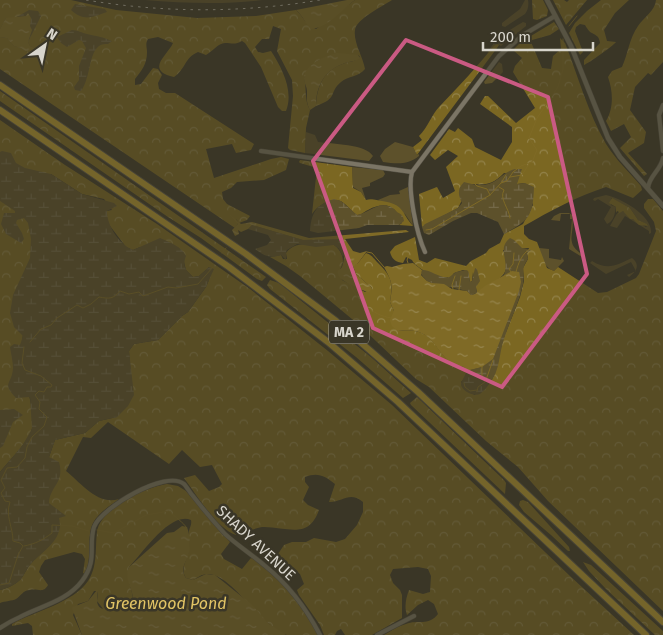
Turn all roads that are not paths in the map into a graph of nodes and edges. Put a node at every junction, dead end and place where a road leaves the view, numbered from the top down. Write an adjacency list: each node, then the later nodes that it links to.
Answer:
1 (547, 0): 2 (street)
2 (555, 16): 9 (street); 10 (street)
3 (0, 85): 14 (highway, MA 2)
4 (663, 105): 7 (street)
5 (0, 110): 18 (highway, MA 2)
6 (261, 151): 9 (street)
7 (663, 151)
8 (663, 158): 10 (street)
9 (412, 172): 12 (street)
10 (648, 188): 11 (street)
11 (663, 206)
12 (425, 252)
13 (414, 616): 17 (street)
14 (663, 622)
15 (0, 628): 16 (street, SHADY AVENUE)
16 (320, 635)
17 (377, 635)
18 (646, 635)

